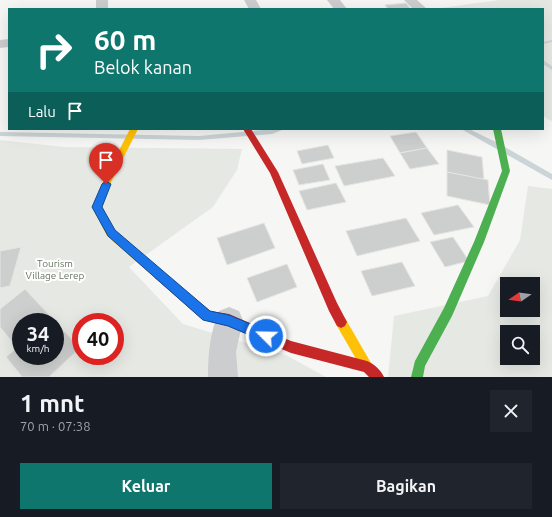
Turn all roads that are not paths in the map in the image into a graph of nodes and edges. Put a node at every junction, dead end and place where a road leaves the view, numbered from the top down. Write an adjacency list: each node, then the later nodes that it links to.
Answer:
1 (333, 0): 3 (street)
2 (410, 0): 4 (street)
3 (340, 8)
4 (420, 8)
5 (134, 130): 8 (street)
6 (247, 130): 9 (street)
7 (499, 134): 12 (street)
8 (229, 320): 9 (street); 10 (street)
9 (367, 367): 11 (street)
10 (223, 377)
11 (378, 377)
12 (416, 377)

